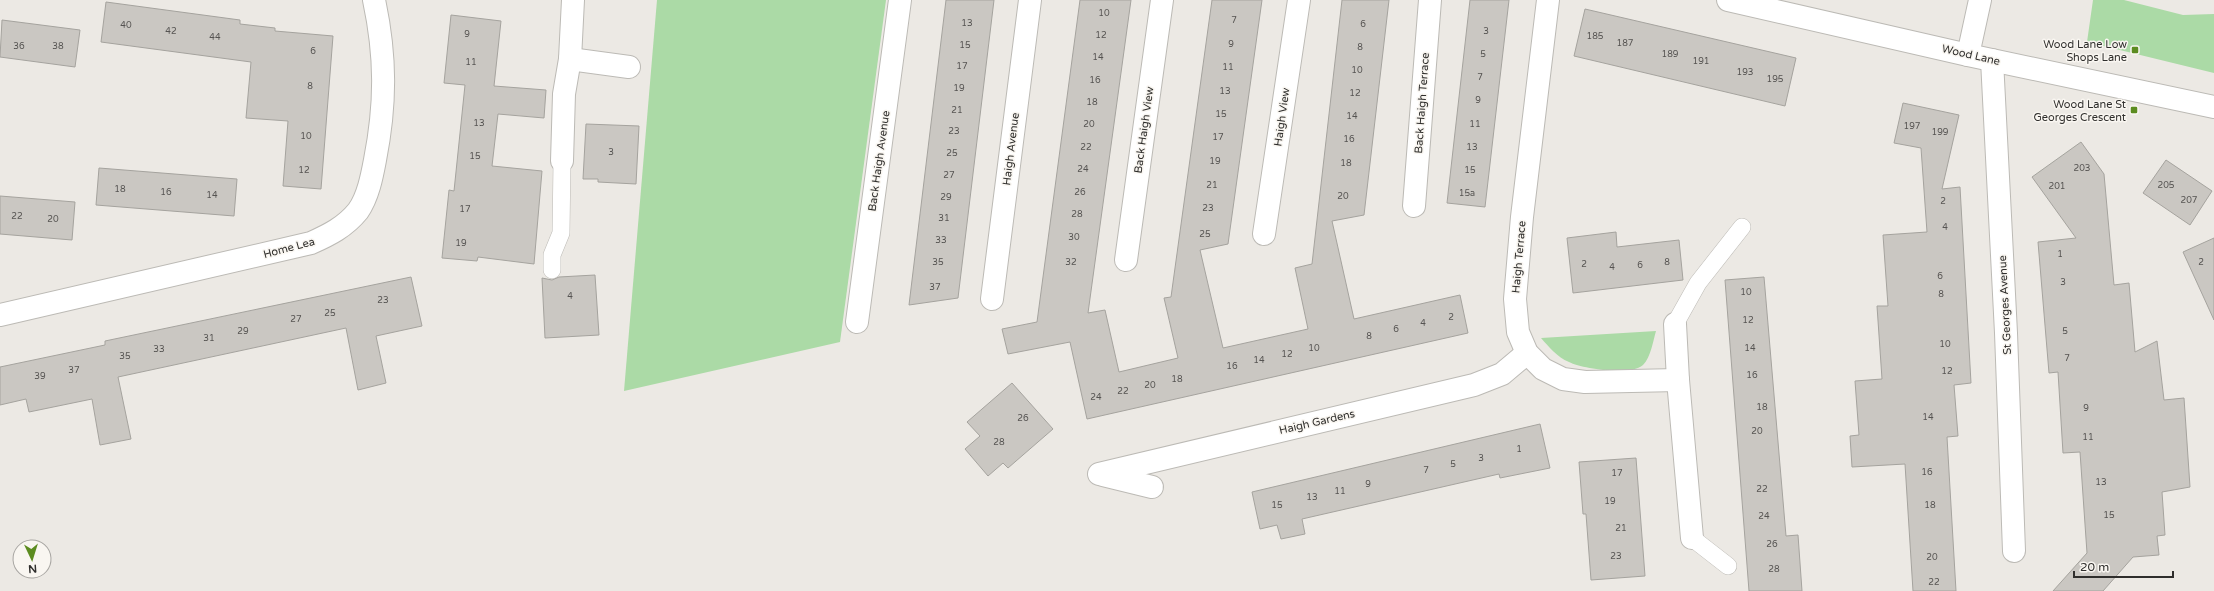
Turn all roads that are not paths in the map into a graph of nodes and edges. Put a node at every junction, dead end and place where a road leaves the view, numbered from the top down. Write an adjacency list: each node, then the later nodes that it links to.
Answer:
1 (374, 0): 23 (street, Home Lea)
2 (574, 0): 12 (street)
3 (900, 0): 24 (street, Back Haigh Avenue)
4 (1030, 0): 22 (street, Haigh Avenue)
5 (1162, 0): 20 (street, Back Haigh View)
6 (1298, 0): 19 (street, Haigh View)
7 (1430, 0): 17 (street, Back Haigh Terrace)
8 (1548, 0): 26 (street, Haigh Terrace)
9 (1728, 0): 11 (street, Wood Lane)
10 (1980, 0): 11 (street)
11 (1968, 55): 13 (street, Wood Lane)
12 (570, 60): 14 (street); 16 (street)
13 (1992, 60): 15 (street, Wood Lane); 30 (street, St Georges Avenue)
14 (629, 67)
15 (2212, 110)
16 (562, 161): 21 (lane)
17 (1414, 206)
18 (1742, 227): 25 (lane)
19 (1264, 234)
20 (1126, 260)
21 (552, 270)
22 (992, 299)
23 (0, 315)
24 (858, 322)
25 (1675, 324): 27 (street)
26 (1527, 353): 27 (street, Haigh Terrace); 28 (street, Haigh Gardens)
27 (1678, 380): 29 (street)
28 (1152, 487)
29 (1692, 538): 31 (lane)
30 (2014, 551)
31 (1728, 566)

